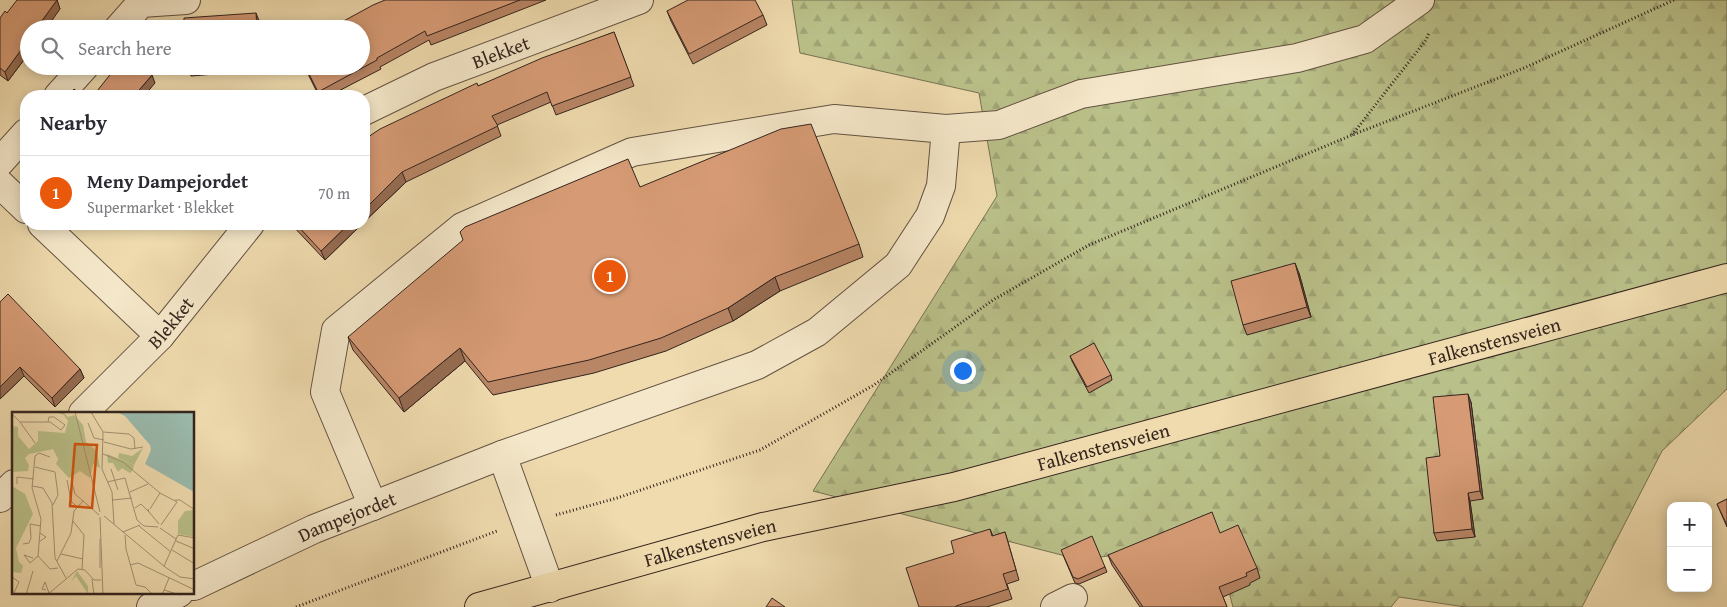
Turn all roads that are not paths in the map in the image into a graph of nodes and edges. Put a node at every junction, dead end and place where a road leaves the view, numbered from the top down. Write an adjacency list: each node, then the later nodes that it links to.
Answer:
1 (186, 0): 4 (street)
2 (639, 0): 8 (street, Blekket)
3 (1420, 0): 9 (street)
4 (139, 1): 5 (street)
5 (125, 20)
6 (77, 75): 7 (street)
7 (63, 90)
8 (370, 108)
9 (946, 129): 19 (street, Dampejordet); 22 (street)
10 (20, 140): 11 (street)
11 (0, 162)
12 (0, 184): 13 (street)
13 (20, 203)
14 (48, 230): 17 (street)
15 (245, 230): 17 (street, Blekket)
16 (1727, 278): 24 (main road, Falkenstensveien)
17 (160, 336): 18 (street, Blekket)
18 (85, 412)
19 (502, 455): 22 (street, Dampejordet); 24 (street)
20 (12, 486): 21 (street)
21 (0, 498)
22 (373, 506): 23 (street, Dampejordet)
23 (195, 586)
24 (550, 588): 27 (main road, Falkenstensveien)
25 (178, 594): 26 (street)
26 (151, 607)
27 (478, 607)

